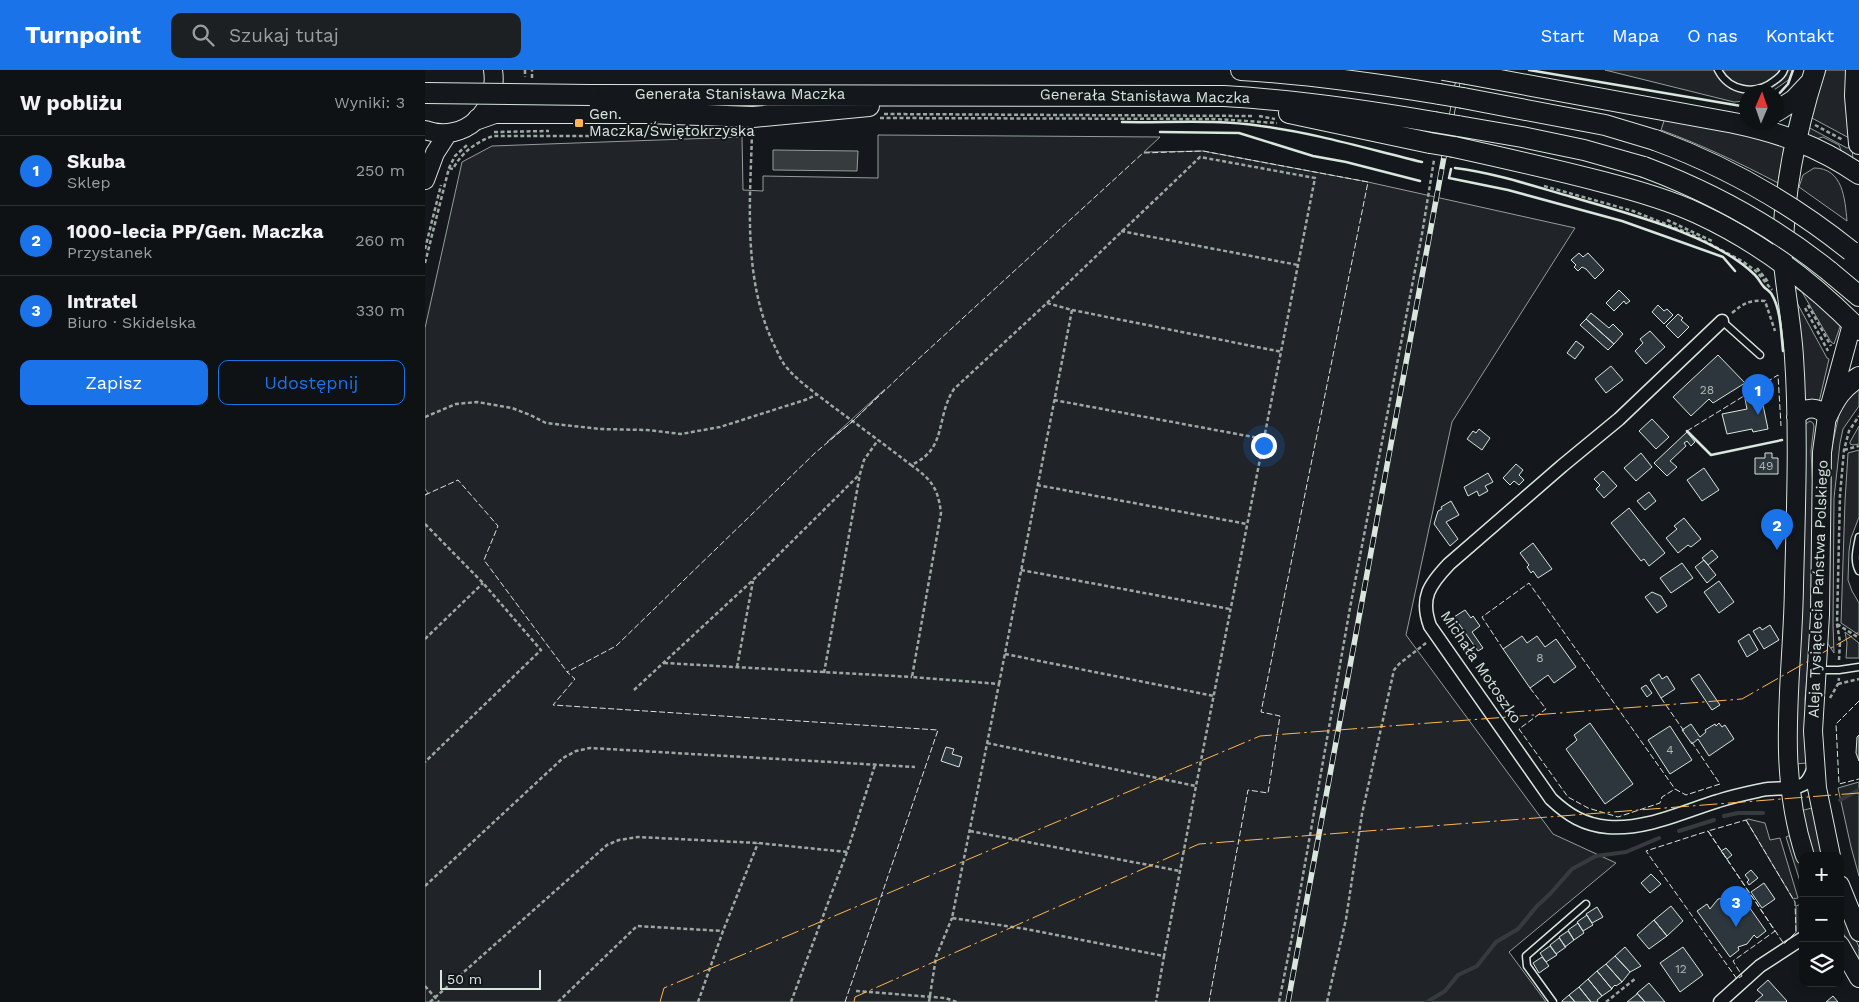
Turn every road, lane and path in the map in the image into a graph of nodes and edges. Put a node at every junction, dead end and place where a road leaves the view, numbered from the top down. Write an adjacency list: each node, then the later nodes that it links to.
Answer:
1 (493, 70): 14 (main road)
2 (1241, 70): 36 (highway, Generała Stanisława Maczka, bridge)
3 (1439, 70): 4 (highway)
4 (1443, 70): 16 (highway, bridge)
5 (1718, 70): 6 (lane)
6 (1784, 70)
7 (1856, 70): 12 (highway)
8 (1813, 76): 13 (highway); 24 (highway)
9 (425, 93): 10 (highway, Generała Stanisława Maczka, bridge)
10 (968, 94): 11 (highway, Generała Stanisława Maczka); 14 (highway)
11 (1153, 95): 38 (highway, bridge); 41 (highway, Generała Stanisława Maczka, bridge)
12 (1857, 96): 25 (highway)
13 (1784, 106)
14 (478, 119): 23 (main road)
15 (1276, 119): 17 (path)
16 (1739, 122)
17 (1277, 123)
18 (425, 130): 23 (main road)
19 (746, 130): 51 (path)
20 (1768, 130): 24 (highway)
21 (552, 131): 26 (path)
22 (599, 131): 26 (path)
23 (447, 133): 29 (main road)
24 (1795, 139): 28 (highway); 38 (highway)
25 (1859, 144)
26 (447, 167): 35 (path); 37 (path)
27 (1432, 169): 123 (path)
28 (1859, 174)
29 (425, 180)
30 (1543, 181): 32 (path)
31 (1540, 185): 40 (path)
32 (1641, 209)
33 (1657, 216): 40 (path)
34 (1121, 231): 39 (path); 39 (path); 42 (path)
35 (425, 250)
36 (1855, 255)
37 (425, 263)
38 (1783, 263): 40 (main road, Aleja Tysiąclecia Państwa Polskiego); 45 (highway)
39 (1298, 265): 47 (path)
40 (1786, 291): 49 (path); 49 (path); 55 (main road, Aleja Tysiąclecia Państwa Polskiego)
41 (1859, 297): 45 (highway)
42 (1047, 303): 43 (path); 60 (path)
43 (1072, 310): 47 (path); 52 (path)
44 (1722, 321): 46 (path); 48 (lane); 72 (street, Michała Motoszko)
45 (1856, 327): 49 (main road, Aleja Tysiąclecia Państwa Polskiego)
46 (1776, 334)
47 (1282, 352): 57 (path)
48 (1760, 355)
49 (1843, 355): 53 (main road, Aleja Tysiąclecia Państwa Polskiego)
50 (1859, 378): 53 (highway)
51 (817, 394): 54 (path); 56 (path)
52 (1054, 400): 57 (path); 62 (path)
53 (1827, 416): 55 (main road); 79 (main road, Aleja Tysiąclecia Państwa Polskiego)
54 (425, 417)
55 (1796, 417): 93 (main road, Aleja Tysiąclecia Państwa Polskiego)
56 (878, 440): 60 (path); 61 (path)
57 (1264, 440): 64 (path)
58 (1859, 446): 59 (path)
59 (1844, 450)
60 (911, 465): 81 (path)
61 (860, 474): 68 (path); 80 (path)
62 (1037, 485): 64 (path); 66 (path)
63 (425, 524): 69 (path)
64 (1247, 524): 70 (path)
65 (1859, 537): 67 (lane)
66 (1021, 570): 70 (path); 75 (path)
67 (1859, 571)
68 (753, 580): 76 (path); 78 (path)
69 (483, 583): 74 (path); 88 (path)
70 (1230, 609): 86 (path)
71 (1837, 624): 73 (path)
72 (1436, 635): 93 (street, Michała Motoszko); 124 (path)
73 (1859, 638)
74 (425, 640)
75 (1005, 654): 83 (path); 86 (path)
76 (664, 663): 78 (path); 85 (path)
77 (1859, 667): 79 (lane)
78 (737, 668): 80 (path)
79 (1815, 670): 90 (main road, Aleja Tysiąclecia Państwa Polskiego)
80 (824, 673): 81 (path)
81 (912, 677): 83 (path)
82 (1859, 679): 84 (path)
83 (999, 684): 87 (path)
84 (1839, 684)
85 (634, 690)
86 (1214, 696): 92 (path)
87 (987, 743): 92 (path); 94 (path)
88 (425, 762)
89 (875, 764): 91 (path); 96 (path); 100 (path)
90 (1815, 765): 93 (street, Michała Motoszko); 98 (main road, Aleja Tysiąclecia Państwa Polskiego)
91 (915, 767)
92 (1196, 786): 99 (path)
93 (1789, 788): 97 (main road, Aleja Tysiąclecia Państwa Polskiego)
94 (970, 831): 99 (path); 103 (path)
95 (758, 843): 96 (path); 104 (path); 114 (path)
96 (847, 852): 119 (path)
97 (1804, 852)
98 (1830, 852)
99 (1180, 870): 108 (path)
100 (425, 886)
101 (1844, 895): 105 (main road)
102 (1587, 904): 125 (lane)
103 (952, 918): 108 (path); 113 (path)
104 (723, 930): 117 (path); 118 (path)
105 (1859, 932)
106 (1799, 941): 127 (street)
107 (1844, 952): 110 (main road)
108 (1164, 956): 122 (path)
109 (1635, 978): 126 (path)
110 (1859, 978)
111 (425, 986): 114 (path)
112 (856, 991): 113 (path)
113 (930, 996): 120 (path); 121 (path)
114 (435, 997): 115 (path); 116 (path)
115 (430, 1002)
116 (439, 1002)
117 (558, 1002)
118 (698, 1002)
119 (791, 1002)
120 (929, 1002)
121 (957, 1002)
122 (1157, 1002)
123 (1279, 1002)
124 (1327, 1002)
125 (1553, 1002)
126 (1606, 1002)
127 (1719, 1002)

